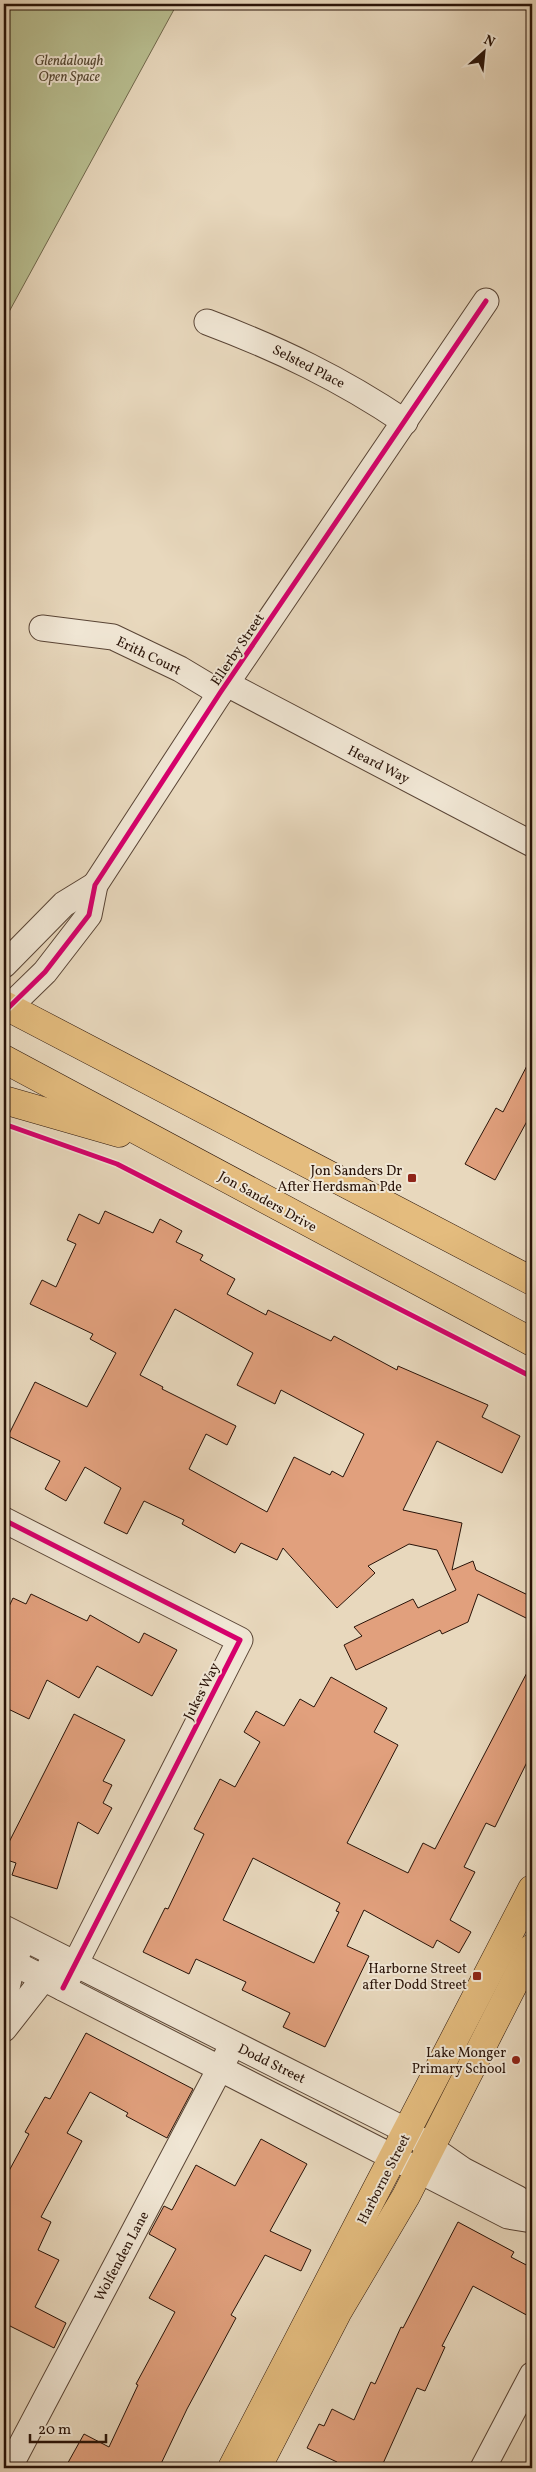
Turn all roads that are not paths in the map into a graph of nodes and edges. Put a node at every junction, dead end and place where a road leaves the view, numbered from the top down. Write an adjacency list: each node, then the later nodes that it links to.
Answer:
1 (486, 301): 3 (street, Ellerby Street)
2 (207, 322): 3 (street, Selsted Place)
3 (405, 422): 5 (street, Ellerby Street)
4 (42, 628): 5 (street, Erith Court)
5 (224, 689): 6 (street, Heard Way); 7 (street, Ellerby Street)
6 (532, 844)
7 (95, 885): 8 (street, Ellerby Street); 9 (street, Ellerby Street)
8 (4, 965)
9 (5, 1008): 13 (main road)
10 (4, 1059): 12 (main road, Jon Sanders Drive)
11 (4, 1100): 12 (main road)
12 (168, 1147): 14 (main road, Jon Sanders Drive)
13 (532, 1282)
14 (532, 1342)
15 (4, 1520): 20 (street, Jukes Way)
16 (532, 1889): 26 (main road, Harborne Street)
17 (14, 1934): 19 (street); 20 (street, Dodd Street)
18 (532, 1948): 28 (main road, Harborne Street)
19 (8, 1960): 21 (street, Dodd Street); 22 (street)
20 (66, 1960): 21 (street, Jukes Way); 24 (street, Dodd Street)
21 (53, 1983): 23 (street, Jukes Way); 25 (street, Dodd Street)
22 (4, 2001)
23 (4, 2029)
24 (232, 2044): 25 (street, Wolfenden Lane); 26 (street, Dodd Street)
25 (220, 2068): 27 (street, Dodd Street); 32 (street, Wolfenden Lane)
26 (407, 2131): 27 (main road, Harborne Street); 28 (street, Dodd Street)
27 (394, 2158): 28 (street, Dodd Street); 33 (main road, Harborne Street)
28 (425, 2159): 29 (street, Dodd Street); 30 (street, Dodd Street); 34 (main road, Harborne Street)
29 (532, 2211)
30 (532, 2220)
31 (532, 2375): 35 (street)
32 (9, 2468)
33 (232, 2468)
34 (257, 2468)
35 (483, 2468)

